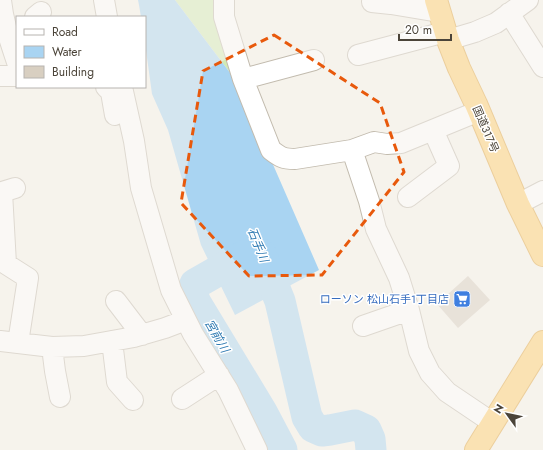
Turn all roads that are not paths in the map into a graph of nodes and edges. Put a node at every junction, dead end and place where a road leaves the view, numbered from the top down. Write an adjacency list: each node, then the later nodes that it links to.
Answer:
1 (1, 0): 9 (street)
2 (104, 0): 7 (street)
3 (224, 0): 16 (street)
4 (528, 0): 6 (street)
5 (372, 2): 8 (street)
6 (509, 13): 8 (street); 13 (street)
7 (108, 16)
8 (442, 21): 10 (street); 19 (highway, 国道317号)
9 (8, 35): 11 (street)
10 (358, 55)
11 (16, 59)
12 (314, 60): 16 (street)
13 (543, 67)
14 (0, 76): 15 (street)
15 (16, 76)
16 (243, 79): 22 (street)
17 (107, 88): 21 (street)
18 (122, 88): 21 (street)
19 (479, 111): 20 (street); 26 (highway, 国道317号)
20 (433, 130): 22 (street); 25 (street)
21 (134, 141): 30 (street)
22 (352, 150): 29 (street)
23 (15, 188): 34 (street)
24 (543, 191): 26 (street)
25 (408, 197)
26 (518, 204): 27 (highway, 国道317号)
27 (543, 255)
28 (116, 301): 32 (street)
29 (409, 310): 31 (street); 41 (street)
30 (186, 320): 32 (street); 37 (street)
31 (363, 326)
32 (142, 335): 33 (street)
33 (112, 341): 36 (street); 40 (street)
34 (9, 342): 36 (street)
35 (543, 342): 41 (highway)
36 (52, 347): 38 (street)
37 (219, 375): 39 (street); 42 (street)
38 (60, 397)
39 (182, 399)
40 (133, 400)
41 (493, 423): 43 (highway)
42 (257, 450)
43 (476, 450)

